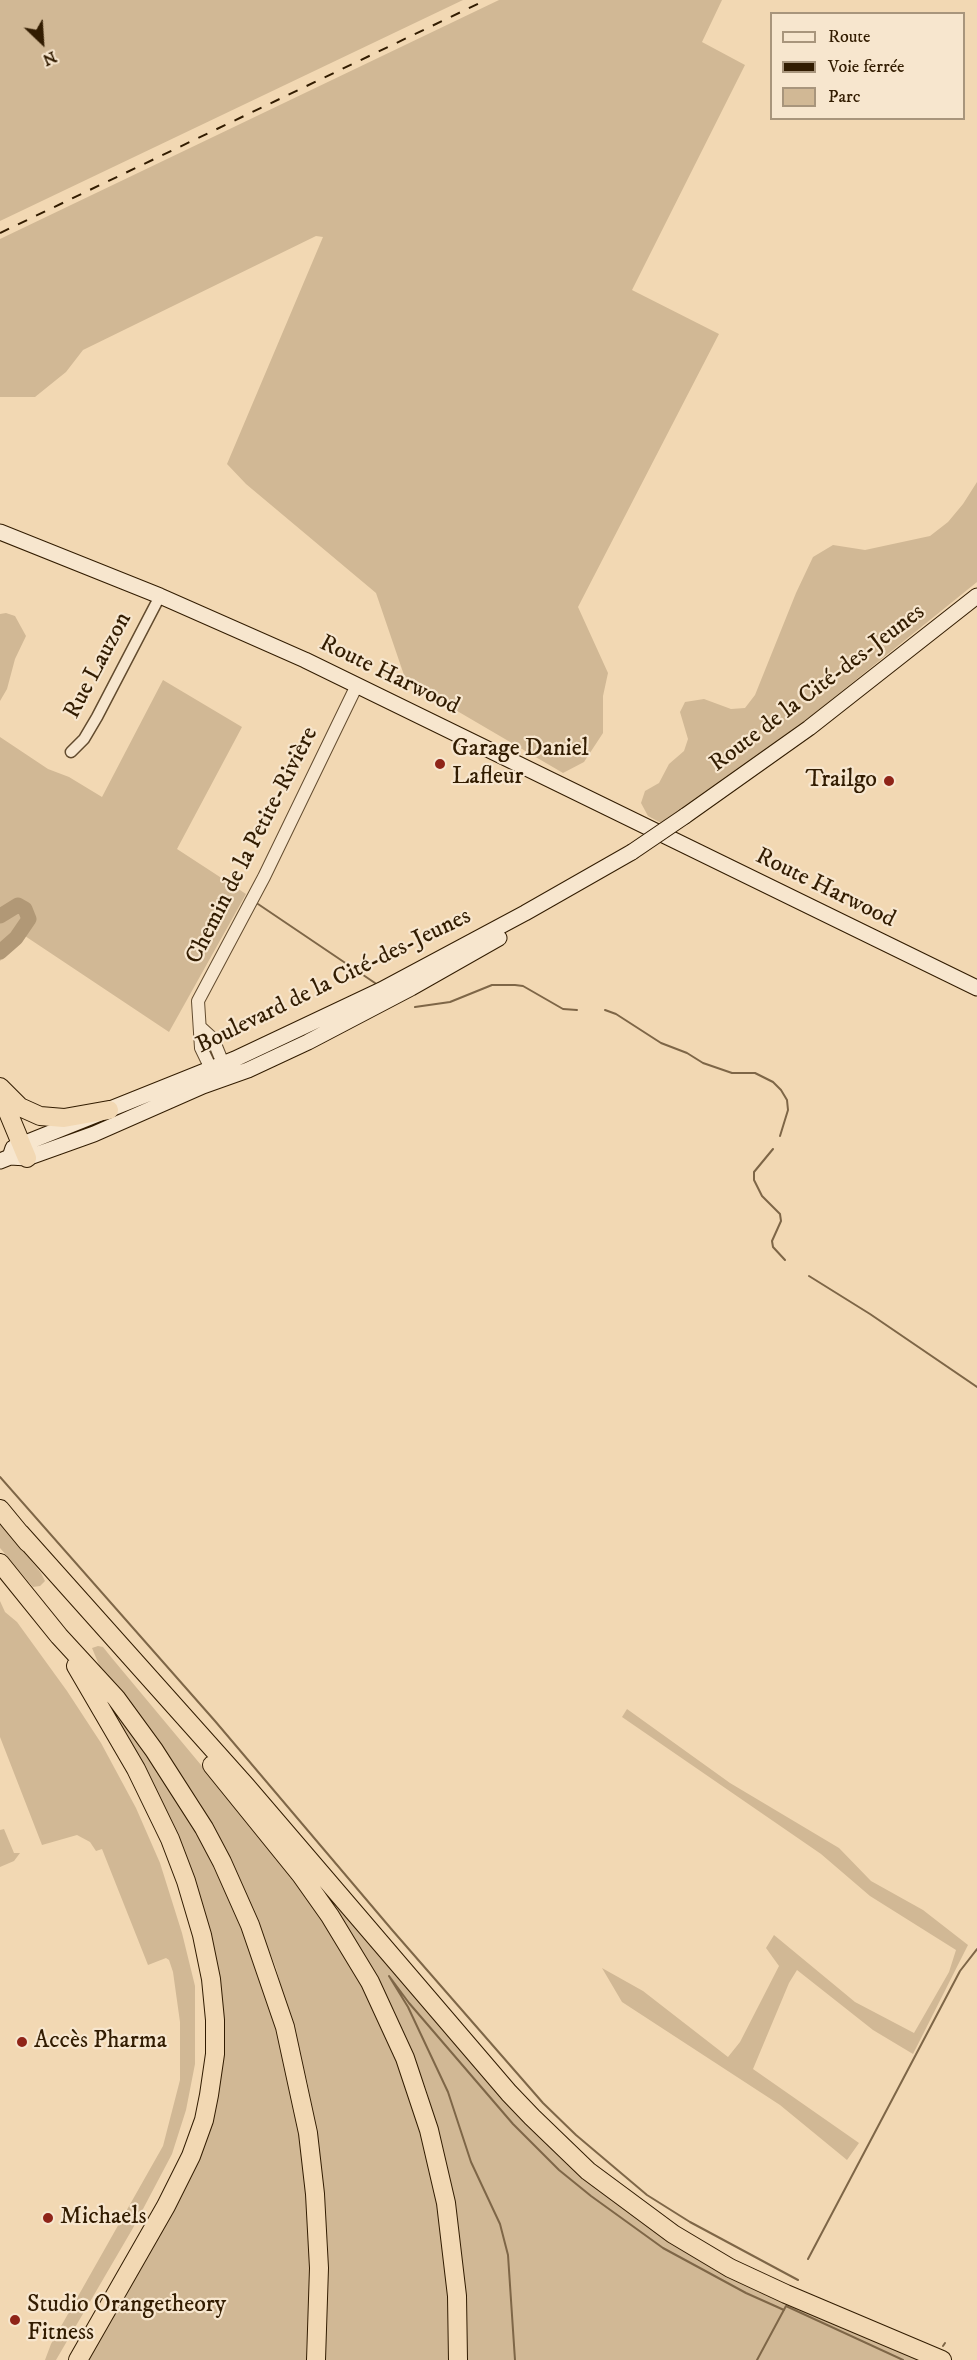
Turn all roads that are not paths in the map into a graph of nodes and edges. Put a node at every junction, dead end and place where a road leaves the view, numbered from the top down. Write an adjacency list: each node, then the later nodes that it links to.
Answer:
1 (0, 532): 2 (main road, Route Harwood)
2 (160, 596): 4 (main road, Route Harwood); 5 (street, Rue Lauzon)
3 (977, 596): 6 (main road, Route de la Cité-des-Jeunes)
4 (357, 685): 7 (main road, Route Harwood); 8 (street, Chemin de la Petite-Rivière)
5 (71, 752)
6 (685, 816): 8 (main road, Boulevard de la Cité-des-Jeunes, bridge)
7 (977, 988)
8 (220, 1073): 11 (main road, Boulevard de la Cité-des-Jeunes); 13 (main road, Boulevard de la Cité-des-Jeunes)
9 (0, 1087): 11 (highway)
10 (0, 1093): 13 (highway)
11 (109, 1110): 13 (main road, Boulevard de la Cité-des-Jeunes)
12 (0, 1117): 13 (highway)
13 (14, 1154)
14 (0, 1509): 15 (highway)
15 (20, 1533): 20 (highway); 21 (highway)
16 (0, 1563): 17 (highway)
17 (59, 1636): 18 (highway); 19 (highway)
18 (78, 2360)
19 (316, 2360)
20 (458, 2360)
21 (942, 2360)

